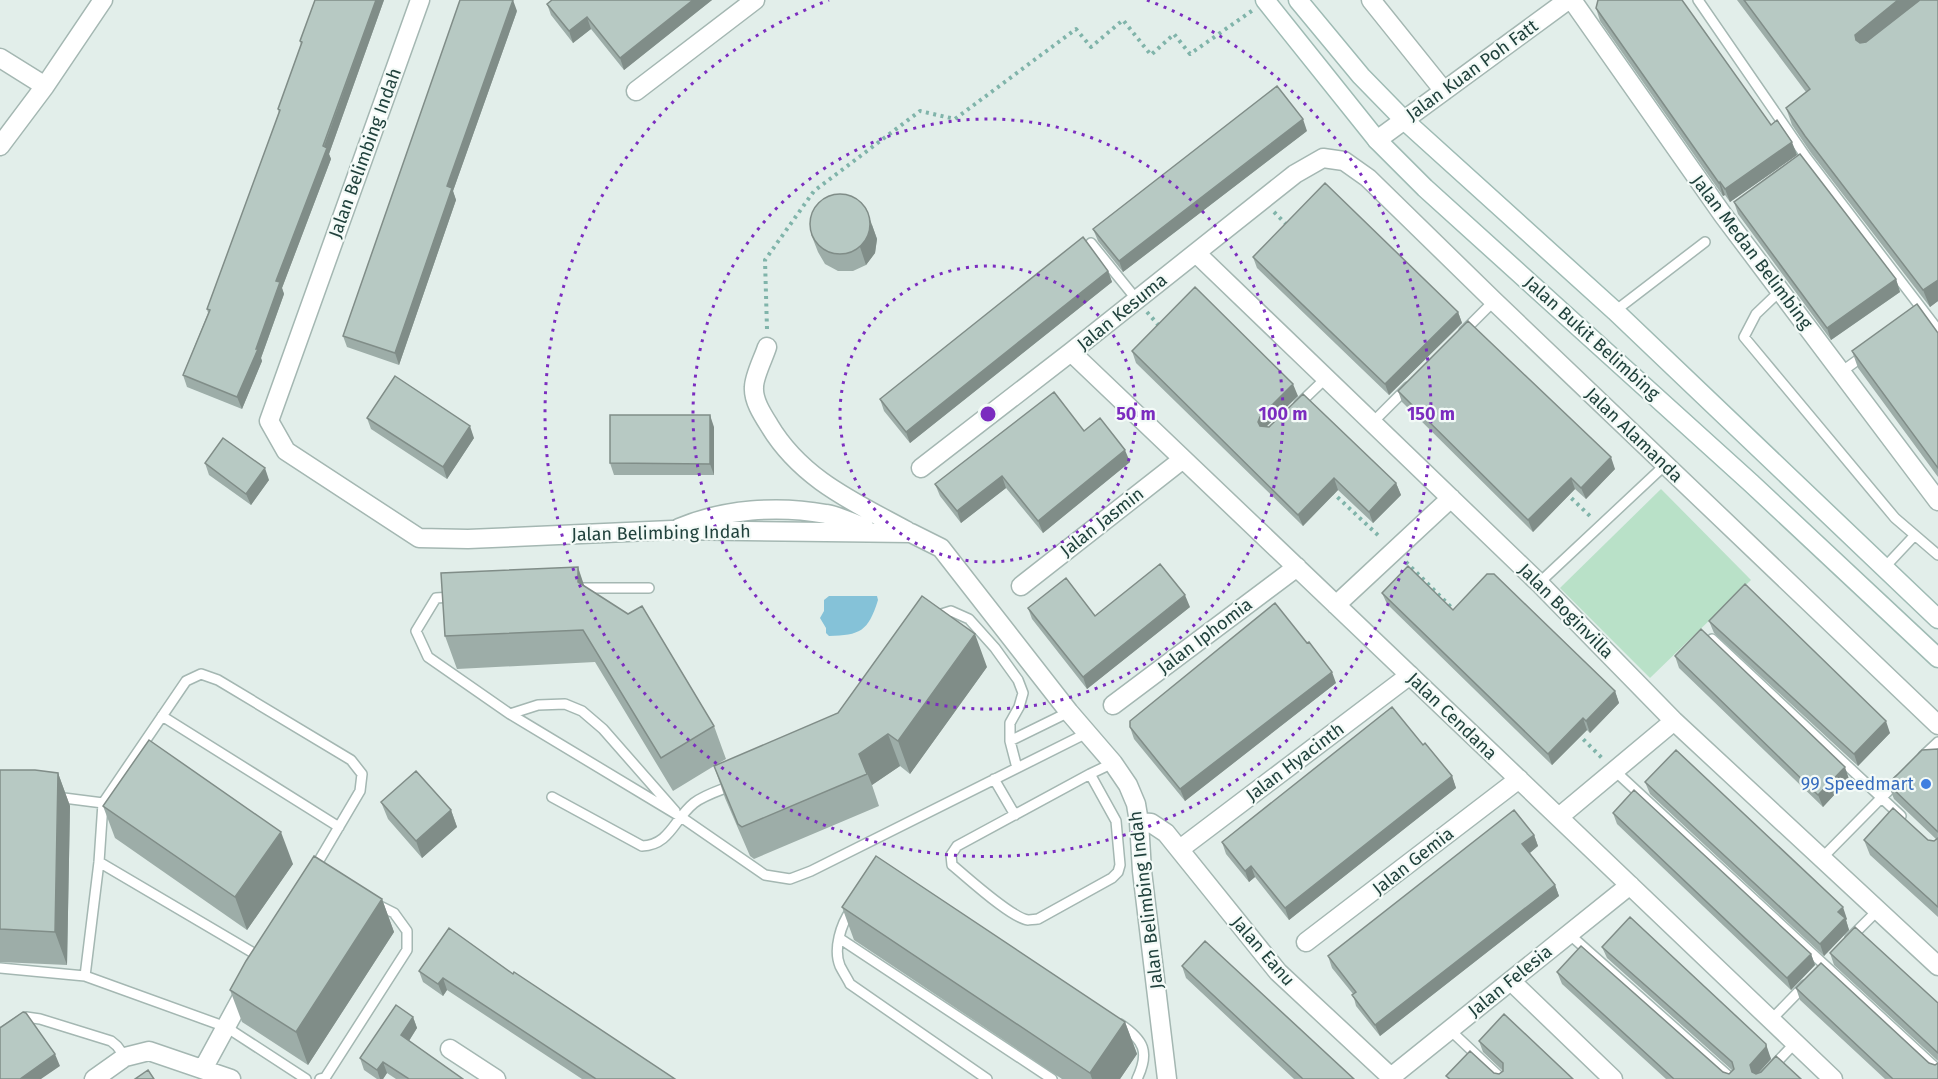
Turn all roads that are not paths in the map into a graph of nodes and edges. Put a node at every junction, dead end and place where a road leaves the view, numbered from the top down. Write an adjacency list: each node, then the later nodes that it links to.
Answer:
1 (103, 0): 10 (street)
2 (420, 0): 43 (street, Jalan Belimbing Indah)
3 (755, 0): 12 (street)
4 (1298, 0): 13 (street, Jalan Bukit Belimbing)
5 (1371, 0): 11 (street)
6 (1570, 0): 11 (street, Jalan Kuan Poh Fatt); 22 (street, Jalan Medan Belimbing)
7 (1698, 0): 16 (lane)
8 (1265, 1): 14 (street, Jalan Bukit Belimbing)
9 (0, 58): 10 (street)
10 (45, 86): 15 (street)
11 (1444, 91): 13 (street, Jalan Kuan Poh Fatt)
12 (636, 92)
13 (1404, 120): 14 (street, Jalan Kuan Poh Fatt); 25 (street, Jalan Bukit Belimbing)
14 (1377, 141): 57 (street, Jalan Bukit Belimbing)
15 (0, 146)
16 (1806, 157): 18 (lane); 26 (lane)
17 (1323, 158): 21 (street, Jalan Kesuma); 24 (street, Jalan Alamanda)
18 (1787, 170)
19 (1705, 242): 25 (lane)
20 (1091, 243): 23 (lane)
21 (1196, 253): 23 (street, Jalan Kesuma); 34 (street, Jalan Boginvilla)
22 (1780, 291): 33 (street, Jalan Medan Belimbing); 44 (lane)
23 (1137, 300): 32 (street, Jalan Kesuma)
24 (1494, 301): 29 (lane); 39 (street, Jalan Alamanda)
25 (1615, 311): 47 (street, Jalan Bukit Belimbing)
26 (1925, 312): 27 (lane); 28 (lane)
27 (1916, 319)
28 (1938, 330)
29 (1455, 340)
30 (1878, 345): 33 (lane)
31 (767, 347): 43 (street)
32 (1071, 352): 38 (street, Jalan Cendana); 40 (street, Jalan Kesuma)
33 (1841, 372): 42 (street, Jalan Medan Belimbing)
34 (1326, 378): 36 (lane); 37 (street, Jalan Boginvilla)
35 (1414, 380): 37 (lane)
36 (1293, 409)
37 (1372, 423): 41 (street, Jalan Boginvilla)
38 (1183, 459): 46 (street, Jalan Cendana); 49 (street, Jalan Jasmin)
39 (1665, 465): 48 (lane); 64 (street, Jalan Alamanda)
40 (921, 468)
41 (1451, 498): 48 (street, Jalan Boginvilla); 53 (street)
42 (1938, 501)
43 (911, 533): 60 (street, Jalan Belimbing Indah)
44 (1914, 536): 45 (lane); 47 (lane)
45 (1938, 555)
46 (1297, 567): 53 (street, Jalan Cendana); 59 (street, Jalan Iphomia)
47 (1884, 568): 54 (street, Jalan Bukit Belimbing)
48 (1539, 583): 63 (street, Jalan Boginvilla)
49 (1021, 586)
50 (564, 588): 51 (lane)
51 (649, 588)
52 (459, 597): 61 (lane)
53 (1336, 604): 58 (street, Jalan Cendana)
54 (1938, 619)
55 (928, 621): 66 (lane)
56 (1712, 639): 79 (lane)
57 (1938, 658)
58 (1410, 675): 75 (street, Jalan Cendana); 87 (street, Jalan Hyacinth)
59 (1113, 705)
60 (1070, 712): 65 (street, Jalan Belimbing Indah); 66 (lane)
61 (510, 714): 83 (lane); 83 (lane)
62 (162, 716): 80 (lane); 86 (lane); 86 (lane)
63 (1674, 721): 71 (street); 88 (street, Jalan Boginvilla)
64 (1938, 725)
65 (1087, 733): 68 (street, Jalan Belimbing Indah); 70 (lane)
66 (1010, 741): 70 (lane)
67 (1938, 742): 69 (lane)
68 (1113, 763): 72 (lane); 85 (street, Jalan Belimbing Indah)
69 (1914, 766)
70 (1017, 768): 74 (lane)
71 (1614, 771): 82 (street); 102 (lane)
72 (1090, 774): 81 (lane); 81 (lane)
73 (1905, 774): 79 (lane)
74 (994, 779): 81 (lane); 83 (lane)
75 (1519, 779): 82 (street, Jalan Cendana); 98 (street, Jalan Gemia)
76 (738, 783): 83 (lane)
77 (46, 795): 80 (lane)
78 (552, 797): 83 (lane)
79 (1881, 798): 84 (lane); 88 (lane)
80 (104, 803): 89 (lane)
81 (1015, 815)
82 (1559, 817): 91 (street, Jalan Cendana)
83 (681, 818)
84 (1905, 820)
85 (1138, 822): 87 (street, Jalan Eanu); 128 (street, Jalan Belimbing Indah)
86 (339, 827): 90 (lane)
87 (1180, 849): 119 (street, Jalan Eanu)
88 (1822, 858): 94 (street, Jalan Boginvilla)
89 (99, 862): 101 (lane); 106 (lane)
90 (315, 876)
91 (1630, 885): 95 (street, Jalan Felesia); 110 (street, Jalan Cendana)
92 (364, 897): 123 (lane)
93 (858, 900): 96 (lane)
94 (1878, 910): 99 (lane); 103 (street, Jalan Boginvilla)
95 (1569, 934): 107 (street, Jalan Felesia); 131 (lane)
96 (839, 938): 125 (lane); 126 (lane)
97 (274, 939): 101 (street)
98 (1306, 942)
99 (1840, 949)
100 (1832, 957): 102 (lane)
101 (263, 958): 111 (street)
102 (1824, 965): 105 (lane); 118 (lane)
103 (1938, 966)
104 (0, 968): 106 (lane)
105 (1817, 973)
106 (85, 976): 111 (lane)
107 (1510, 981): 112 (street, Jalan Felesia); 130 (street)
108 (1809, 981): 110 (lane)
109 (1111, 1018): 127 (lane)
110 (1772, 1020): 114 (street, Jalan Cendana)
111 (226, 1027): 117 (street); 122 (lane)
112 (1450, 1030): 119 (street, Jalan Felesia); 129 (lane)
113 (0, 1034): 116 (lane)
114 (1795, 1042): 132 (lane); 133 (street, Jalan Cendana)
115 (450, 1049): 124 (street)
116 (125, 1057): 117 (street); 120 (street)
117 (203, 1069): 121 (street)
118 (1938, 1070)
119 (1392, 1078)
120 (94, 1079)
121 (231, 1079)
122 (306, 1079)
123 (320, 1079)
124 (496, 1079)
125 (987, 1079)
126 (1052, 1079)
127 (1137, 1079)
128 (1167, 1079)
129 (1502, 1079)
130 (1613, 1079)
131 (1732, 1079)
132 (1761, 1079)
133 (1833, 1079)

